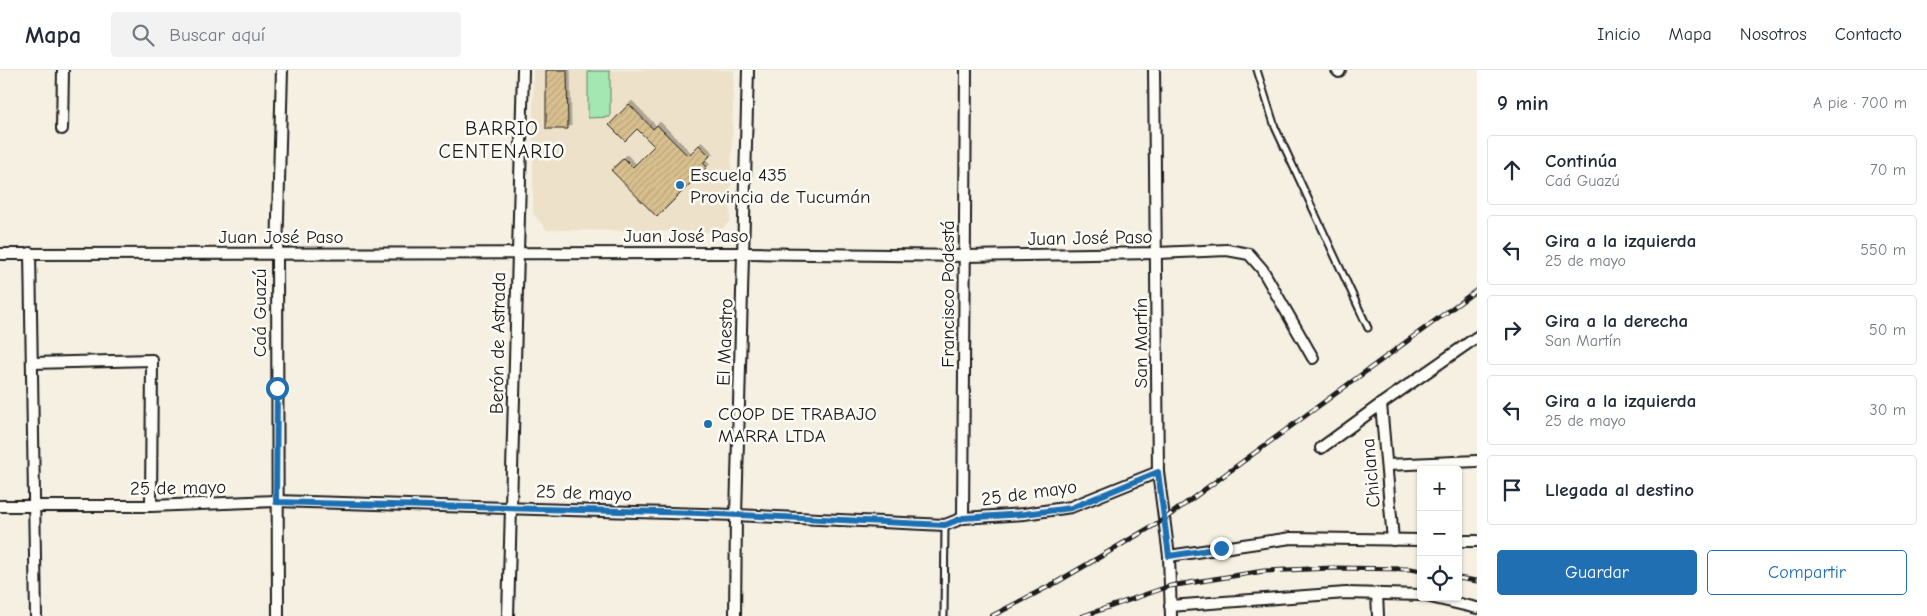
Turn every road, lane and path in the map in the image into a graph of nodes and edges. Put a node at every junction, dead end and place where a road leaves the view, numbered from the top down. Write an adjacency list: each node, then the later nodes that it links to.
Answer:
1 (63, 70): 8 (street)
2 (282, 70): 14 (street, Caá Guazú)
3 (523, 70): 9 (street, Berón de Astrada)
4 (748, 70): 11 (street, El Maestro)
5 (966, 70): 15 (street, Francisco Podestá)
6 (1154, 70): 12 (street, San Martín)
7 (1257, 70): 16 (lane)
8 (62, 129)
9 (517, 252): 11 (street, Juan José Paso); 14 (street, Juan José Paso); 29 (street, Berón de Astrada)
10 (30, 253): 13 (street, Juan José Paso); 14 (street, Juan José Paso); 19 (street)
11 (744, 253): 15 (street, Juan José Paso); 30 (street, El Maestro)
12 (1157, 253): 15 (street, Juan José Paso); 18 (street, Juan José Paso); 24 (street, San Martín)
13 (0, 254)
14 (277, 254): 25 (street, Caá Guazú)
15 (965, 256): 31 (street, Francisco Podestá)
16 (1368, 328)
17 (1476, 340): 20 (street)
18 (1313, 358)
19 (32, 363): 26 (street); 28 (street)
20 (1381, 404): 21 (street); 23 (street, Chiclana)
21 (1321, 448)
22 (1477, 460): 23 (street)
23 (1387, 465): 33 (street, Chiclana)
24 (1158, 472): 31 (street, 25 de mayo); 37 (street, San Martín)
25 (276, 502): 28 (street, 25 de mayo); 29 (street, 25 de mayo); 44 (street, Caá Guazú)
26 (34, 505): 27 (street, 25 de mayo); 28 (street, 25 de mayo); 43 (street)
27 (0, 506)
28 (151, 506)
29 (511, 507): 30 (street, 25 de mayo); 45 (street, Berón de Astrada)
30 (736, 515): 32 (street, 25 de mayo); 46 (street, El Maestro)
31 (963, 518): 32 (street, 25 de mayo)
32 (945, 525): 47 (lane)
33 (1393, 540): 34 (street); 37 (street)
34 (1417, 540)
35 (1462, 541): 36 (street)
36 (1477, 541)
37 (1169, 556): 42 (street, San Martín)
38 (1377, 594): 39 (street); 42 (street); 48 (street)
39 (1417, 595)
40 (1447, 601): 41 (street)
41 (1477, 608)
42 (1171, 611)
43 (36, 616)
44 (278, 616)
45 (508, 616)
46 (736, 616)
47 (944, 616)
48 (1378, 616)

